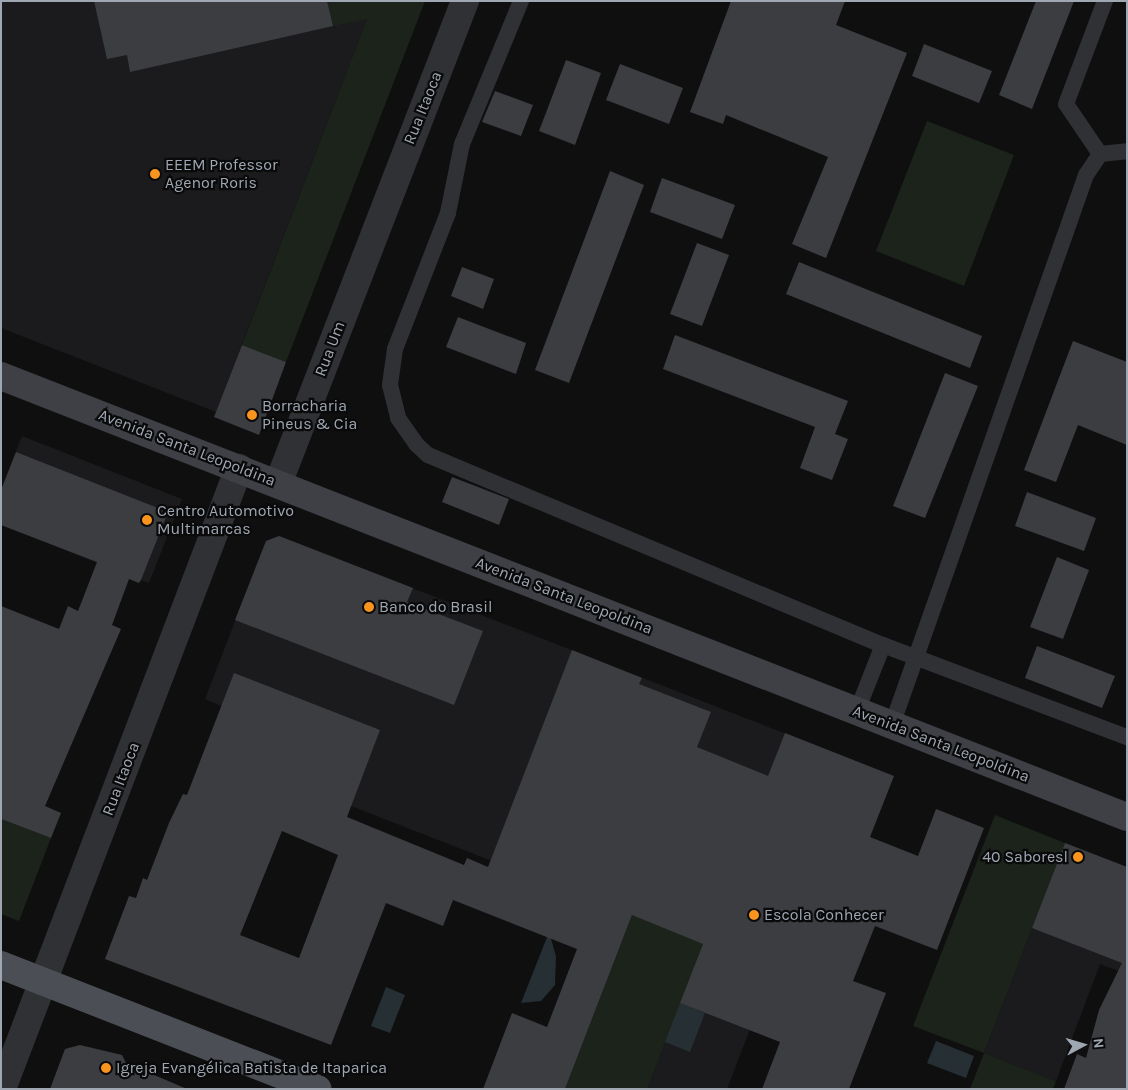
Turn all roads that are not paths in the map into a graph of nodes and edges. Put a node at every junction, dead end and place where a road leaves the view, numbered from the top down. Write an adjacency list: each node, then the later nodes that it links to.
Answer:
1 (465, 1): 6 (street, Rua Itaoca)
2 (521, 1): 10 (lane)
3 (1105, 1): 5 (lane)
4 (1127, 151): 5 (lane)
5 (1100, 154): 11 (lane)
6 (381, 214): 9 (street, Rua Um)
7 (1, 376): 8 (street, Avenida Santa Leopoldina)
8 (239, 468): 9 (street, Avenida Santa Leopoldina); 17 (street, Rua Itaoca)
9 (278, 484): 12 (street, Avenida Santa Leopoldina)
10 (883, 645): 11 (lane); 12 (lane)
11 (916, 657): 13 (lane); 14 (lane)
12 (857, 711): 13 (street, Avenida Santa Leopoldina)
13 (892, 725): 15 (street, Avenida Santa Leopoldina)
14 (1127, 737)
15 (1127, 817)
16 (1, 965): 17 (main road)
17 (43, 981): 18 (street, Rua Itaoca); 19 (main road)
18 (2, 1089)
19 (318, 1089)

